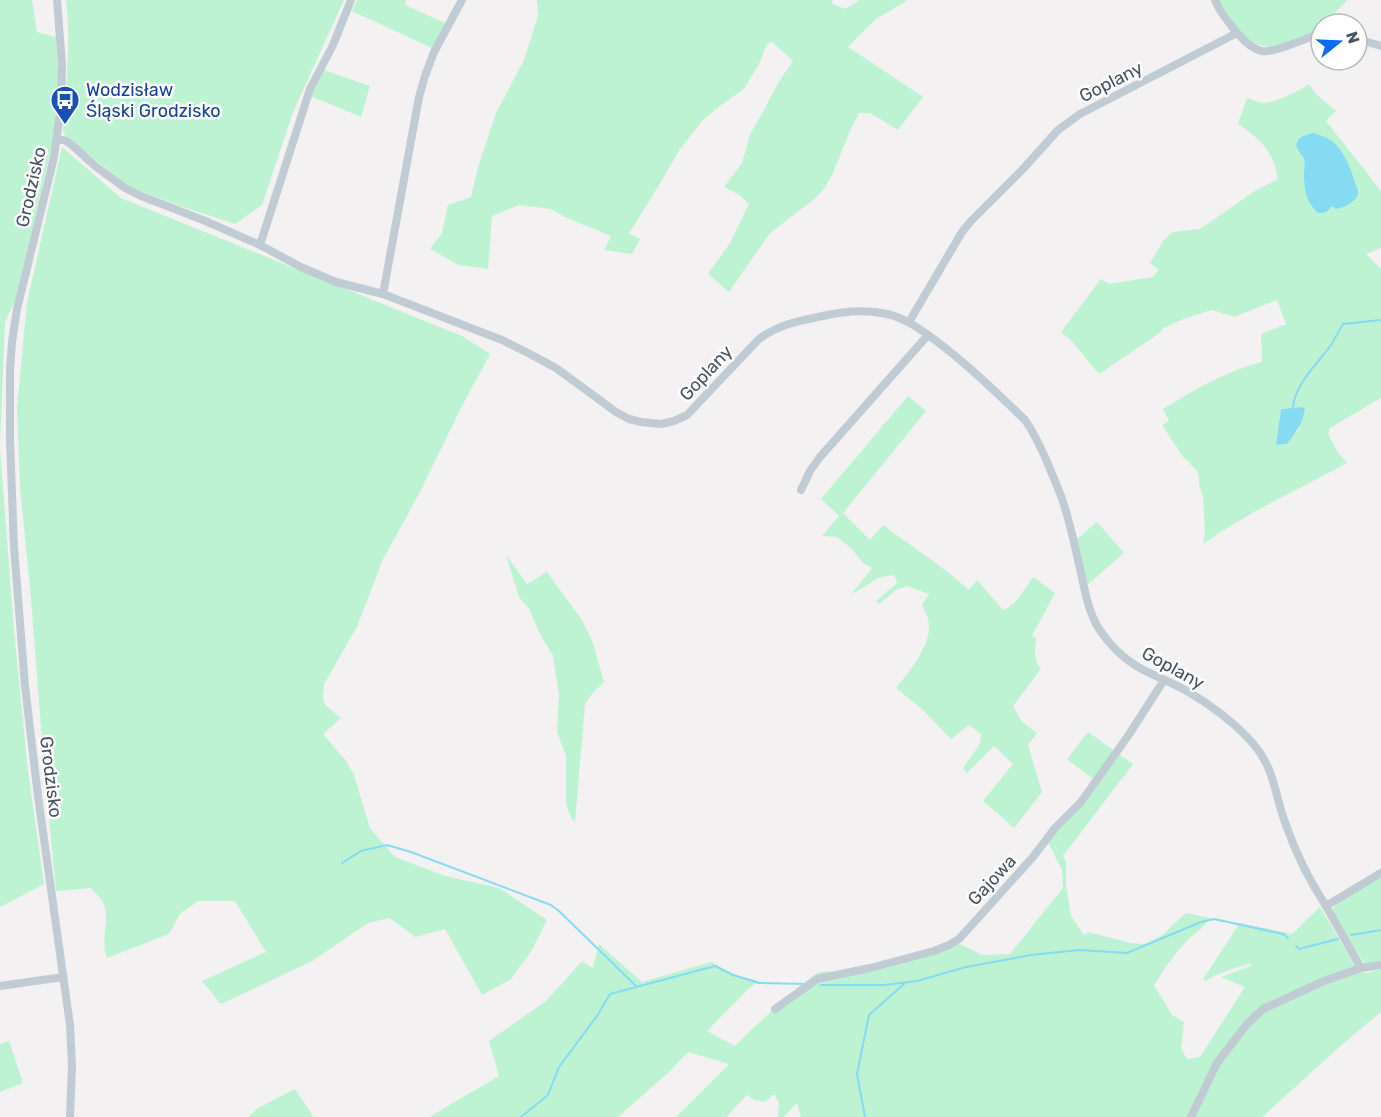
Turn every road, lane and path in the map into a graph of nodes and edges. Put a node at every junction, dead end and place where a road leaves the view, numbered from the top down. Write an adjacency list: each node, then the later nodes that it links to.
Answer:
1 (57, 0): 7 (street, Grodzisko)
2 (351, 0): 8 (street)
3 (462, 0): 9 (street)
4 (1215, 0): 5 (street)
5 (1238, 33): 6 (street); 10 (street, Goplany)
6 (1309, 37)
7 (57, 138): 8 (street, Grodzisko); 19 (street, Grodzisko)
8 (260, 245): 9 (street, Grodzisko)
9 (383, 294): 12 (street, Grodzisko)
10 (909, 322): 11 (street, Goplany); 12 (street, Goplany)
11 (928, 335): 13 (street); 14 (street, Goplany)
12 (502, 340)
13 (801, 490)
14 (1164, 680): 16 (street, Goplany); 21 (street, Gajowa)
15 (1381, 873): 16 (street)
16 (1326, 906): 18 (street, Goplany)
17 (1381, 965): 18 (street)
18 (1361, 968): 23 (street)
19 (63, 977): 20 (street); 22 (street, Grodzisko)
20 (0, 986)
21 (775, 1009)
22 (70, 1117)
23 (1191, 1117)

